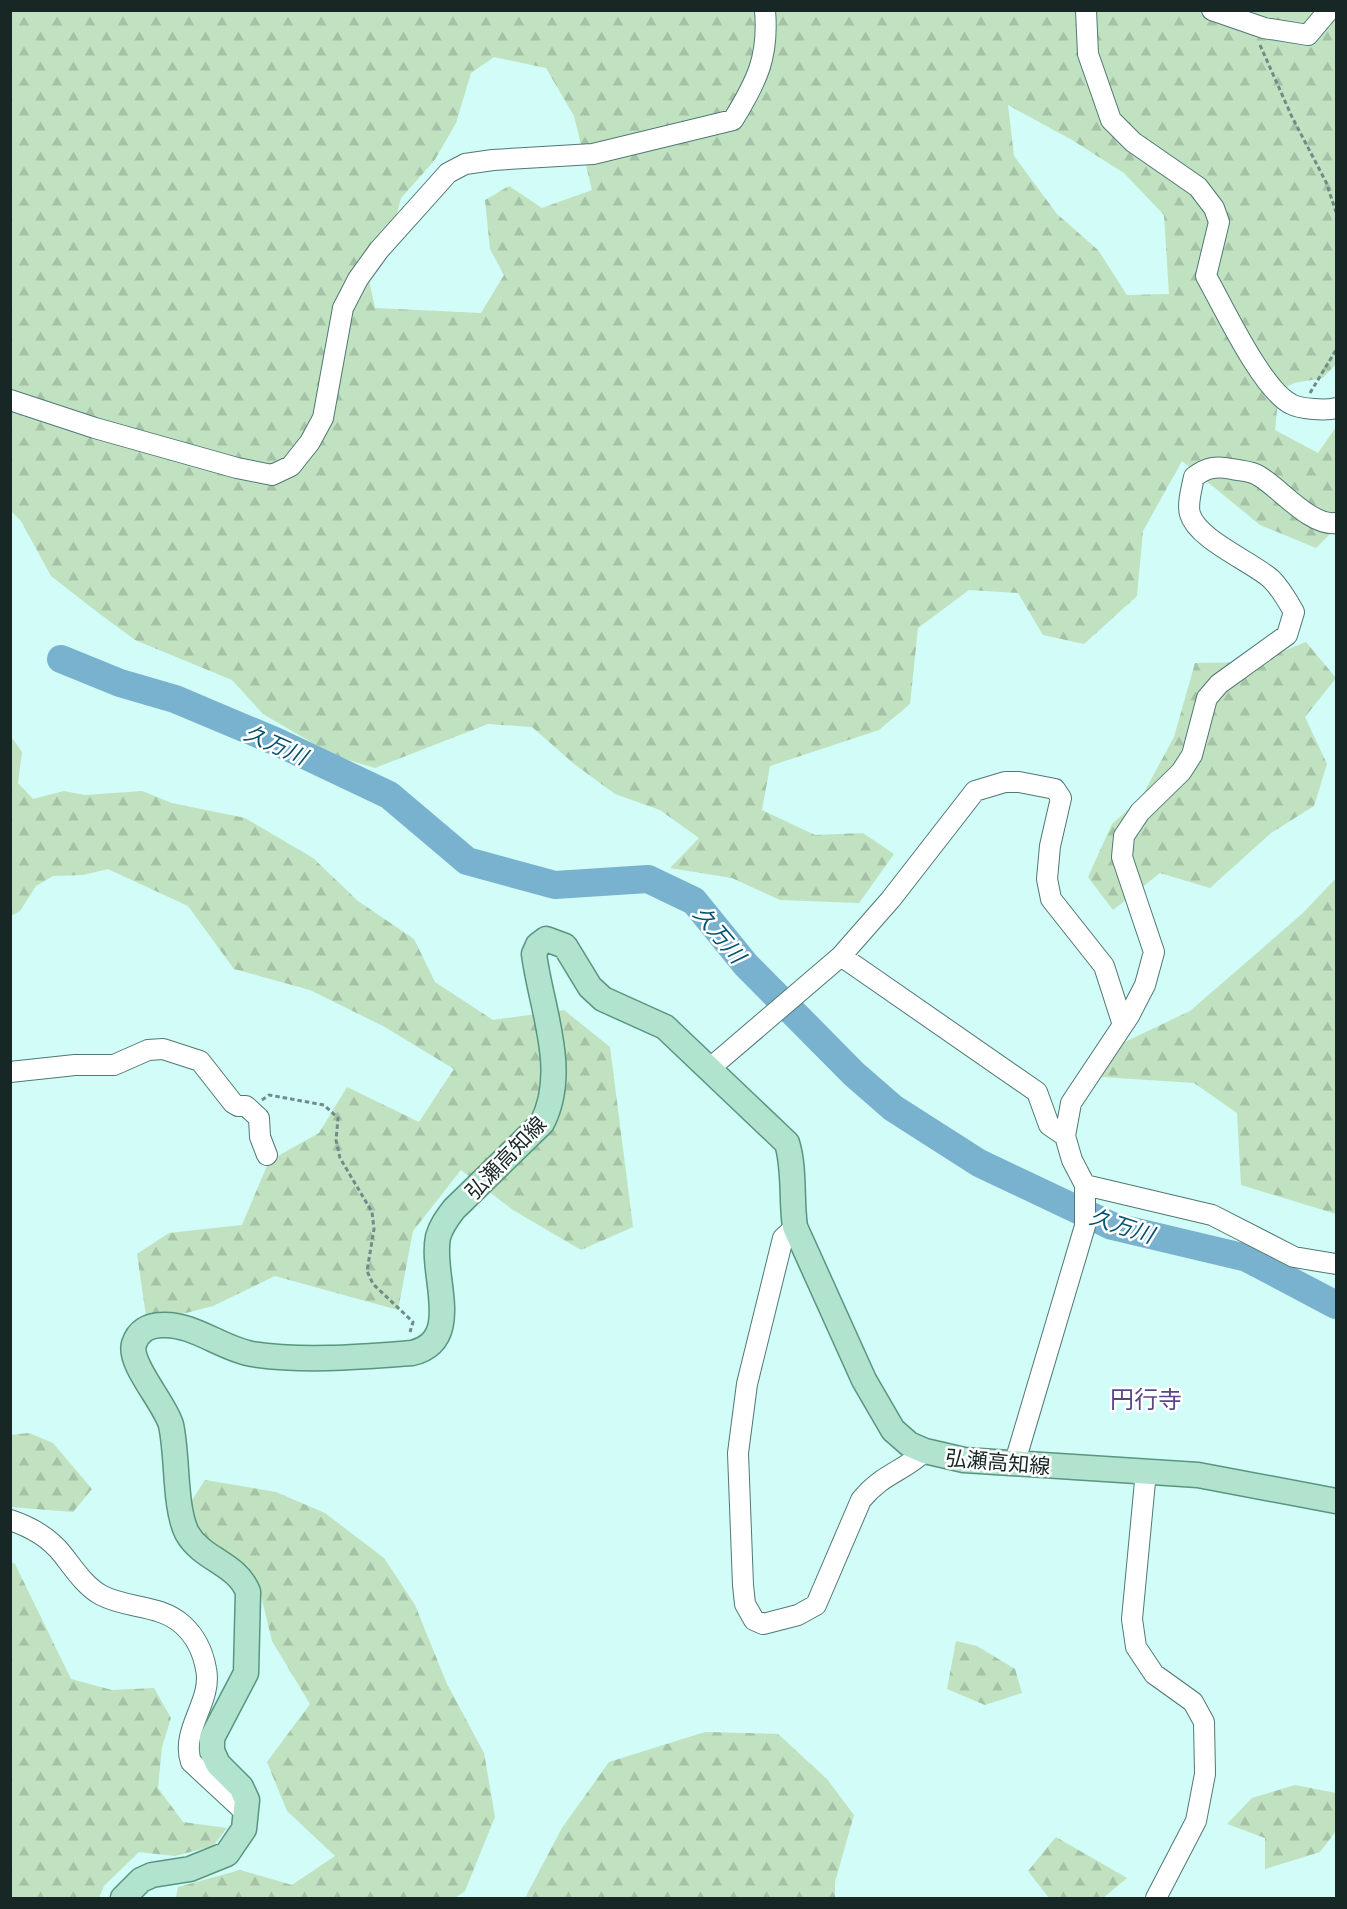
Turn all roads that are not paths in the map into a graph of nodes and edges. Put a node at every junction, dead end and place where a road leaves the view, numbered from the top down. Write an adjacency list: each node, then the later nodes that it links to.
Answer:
1 (765, 10): 5 (street)
2 (1086, 10): 6 (street)
3 (1212, 10): 4 (street)
4 (1329, 10)
5 (10, 400)
6 (1336, 408)
7 (1336, 524): 9 (street)
8 (841, 956): 9 (street); 10 (street); 12 (street)
9 (1123, 1025): 12 (street)
10 (710, 1069): 15 (main road, 弘瀬高知線); 22 (main road, 弘瀬高知線)
11 (10, 1072): 13 (street)
12 (1065, 1136): 14 (street)
13 (267, 1155)
14 (1085, 1185): 16 (street); 18 (street)
15 (795, 1227): 17 (main road, 弘瀬高知線); 17 (street)
16 (1336, 1264)
17 (925, 1451): 18 (main road, 弘瀬高知線)
18 (1014, 1464): 19 (main road, 弘瀬高知線)
19 (1146, 1470): 20 (main road, 弘瀬高知線); 24 (street)
20 (1336, 1501)
21 (10, 1520): 22 (street)
22 (247, 1814): 23 (main road)
23 (123, 1899)
24 (1156, 1899)

